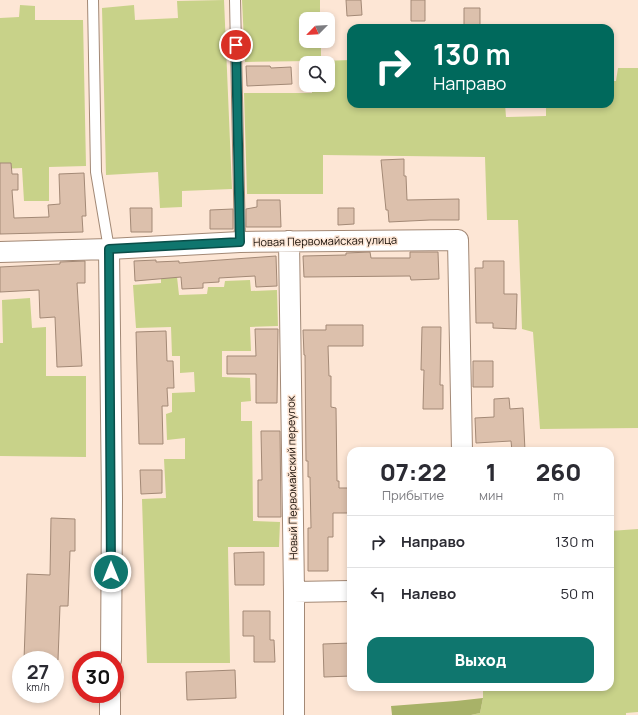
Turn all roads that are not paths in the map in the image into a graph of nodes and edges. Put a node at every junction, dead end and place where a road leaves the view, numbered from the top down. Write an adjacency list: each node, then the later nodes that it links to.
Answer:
1 (93, 0): 5 (lane)
2 (235, 0): 4 (lane)
3 (289, 241): 4 (street, Новая Первомайская улица); 7 (street, Новая Первомайская улица); 9 (street, Новый Первомайский переулок)
4 (240, 242): 5 (street, Новая Первомайская улица)
5 (109, 249): 6 (street, Новая Первомайская улица); 10 (street)
6 (0, 252)
7 (462, 447)
8 (347, 591): 9 (street)
9 (294, 592): 13 (street, Новый Первомайский переулок)
10 (111, 651)
11 (110, 703): 12 (street)
12 (110, 715)
13 (294, 715)

